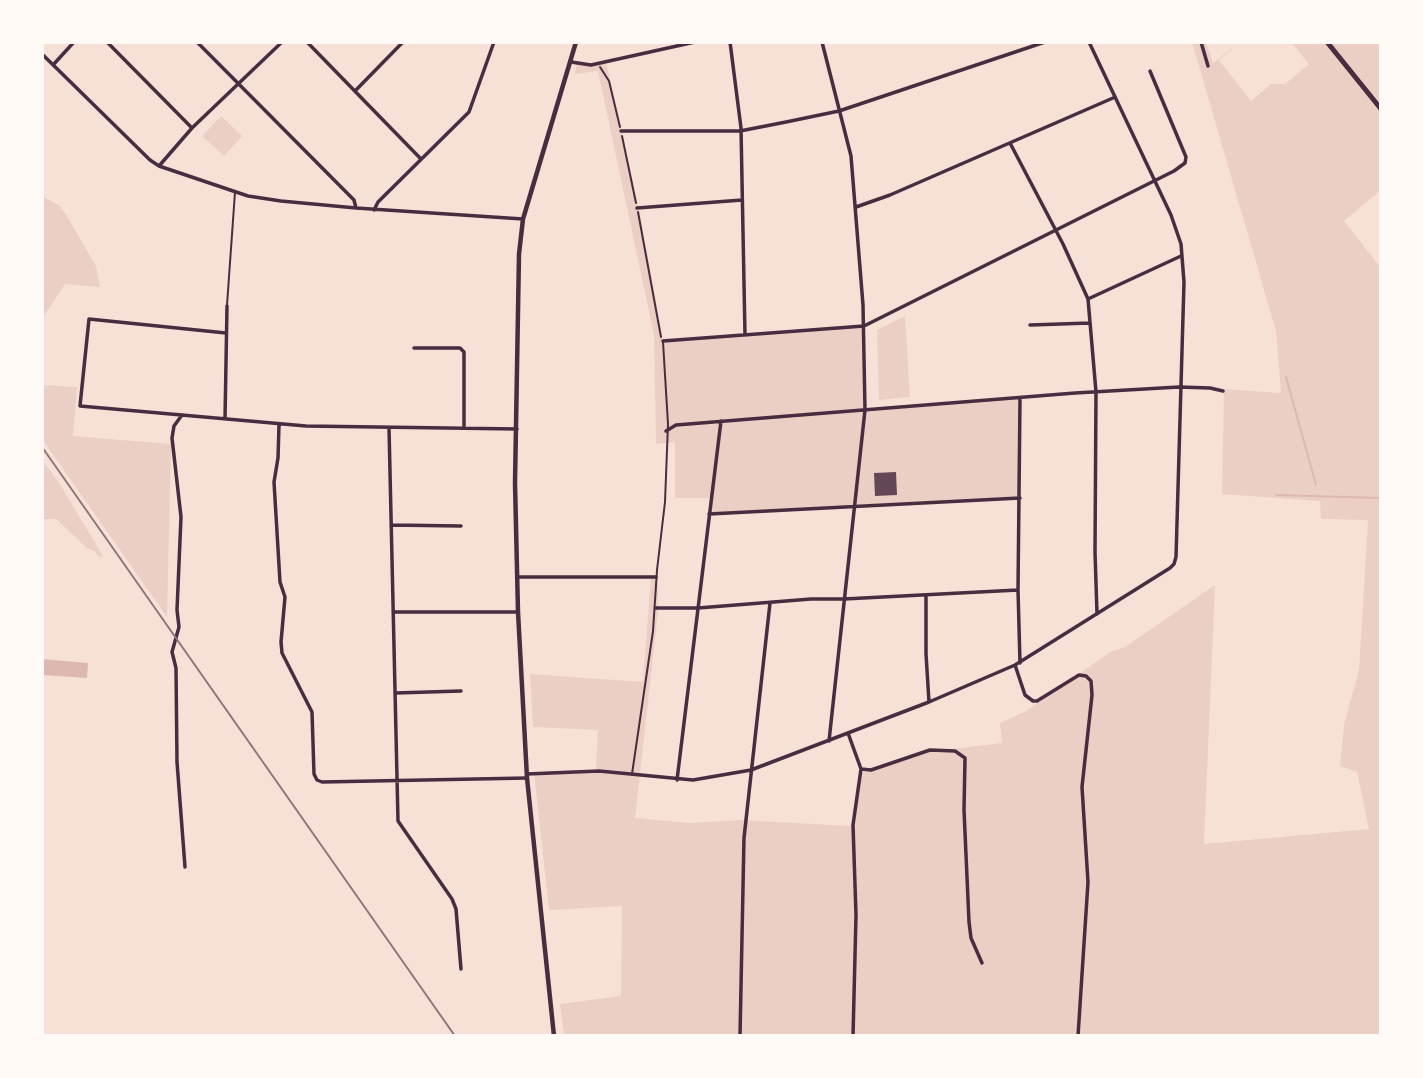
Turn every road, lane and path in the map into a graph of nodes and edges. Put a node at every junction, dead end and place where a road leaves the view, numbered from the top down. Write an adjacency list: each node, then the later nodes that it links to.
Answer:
1 (74, 42): 19 (street)
2 (107, 42): 27 (street)
3 (197, 42): 22 (street)
4 (282, 42): 22 (street)
5 (307, 42): 23 (street)
6 (403, 42): 23 (street)
7 (494, 42): 31 (street)
8 (576, 42): 17 (street)
9 (695, 42): 18 (street)
10 (730, 42): 28 (street)
11 (822, 42): 26 (street)
12 (1045, 42): 26 (street)
13 (1089, 42): 24 (street)
14 (1201, 42): 20 (street)
15 (1327, 42): 25 (main road)
16 (42, 54): 19 (street)
17 (570, 62): 18 (street); 40 (street)
18 (596, 64): 29 (path)
19 (53, 65): 32 (street)
20 (1208, 66)
21 (1150, 71): 33 (street)
22 (239, 84): 27 (street); 37 (street)
23 (355, 92): 31 (street)
24 (1113, 98): 30 (street); 33 (street)
25 (1381, 109)
26 (839, 111): 28 (street); 36 (street)
27 (192, 128): 32 (street)
28 (741, 130): 29 (street); 35 (street)
29 (621, 131): 38 (path)
30 (1010, 143): 36 (street); 41 (street)
31 (421, 158): 39 (street)
32 (159, 166): 34 (street)
33 (1153, 180): 41 (street); 42 (street)
34 (235, 191): 37 (street); 44 (lane)
35 (742, 200): 38 (street); 49 (street)
36 (856, 207): 47 (street)
37 (356, 208): 39 (street)
38 (637, 208): 50 (path)
39 (374, 209): 40 (street)
40 (523, 219): 63 (street)
41 (1055, 231): 43 (street); 47 (street)
42 (1182, 255): 43 (street); 52 (street)
43 (1088, 299): 45 (street)
44 (226, 306): 48 (street)
45 (1090, 323): 46 (street); 54 (street)
46 (1030, 325)
47 (864, 326): 49 (street); 56 (street)
48 (226, 333): 57 (street); 58 (street)
49 (745, 335): 50 (street)
50 (663, 341): 64 (lane)
51 (414, 348): 61 (street)
52 (1179, 387): 53 (street); 54 (street); 80 (street)
53 (1223, 391)
54 (1096, 392): 55 (street); 80 (street)
55 (1020, 398): 56 (street); 65 (street)
56 (865, 410): 59 (street); 66 (street)
57 (183, 415): 58 (street); 94 (street)
58 (225, 419): 60 (street)
59 (721, 421): 64 (street); 67 (street)
60 (279, 425): 62 (street); 92 (street)
61 (464, 426): 62 (street); 63 (street)
62 (389, 428): 68 (street)
63 (517, 429): 70 (street)
64 (666, 431): 71 (lane)
65 (1020, 498): 66 (street); 72 (street)
66 (855, 507): 67 (street); 74 (street)
67 (709, 514): 77 (street)
68 (391, 525): 69 (street); 78 (street)
69 (461, 526)
70 (518, 577): 71 (street); 79 (street)
71 (656, 577): 76 (lane)
72 (1018, 590): 73 (street); 81 (street)
73 (926, 595): 74 (street); 85 (street)
74 (844, 599): 75 (street); 87 (street)
75 (770, 603): 77 (street); 89 (street)
76 (656, 608): 77 (street); 90 (lane)
77 (698, 608): 93 (street)
78 (393, 612): 79 (street); 84 (street)
79 (519, 612): 91 (street)
80 (1097, 614): 81 (street)
81 (1020, 663): 82 (street)
82 (1015, 665): 85 (street); 100 (street)
83 (461, 691): 84 (street)
84 (395, 693): 92 (street)
85 (929, 702): 86 (street)
86 (848, 733): 87 (street); 88 (street)
87 (829, 741): 89 (street)
88 (861, 769): 95 (street); 99 (street)
89 (751, 770): 93 (street); 98 (street)
90 (632, 775): 91 (street); 93 (street)
91 (527, 776): 92 (street); 97 (street)
92 (397, 780): 96 (street)
93 (677, 780)
94 (185, 867)
95 (982, 963)
96 (461, 969)
97 (554, 1036)
98 (740, 1036)
99 (853, 1036)
100 (1078, 1036)

